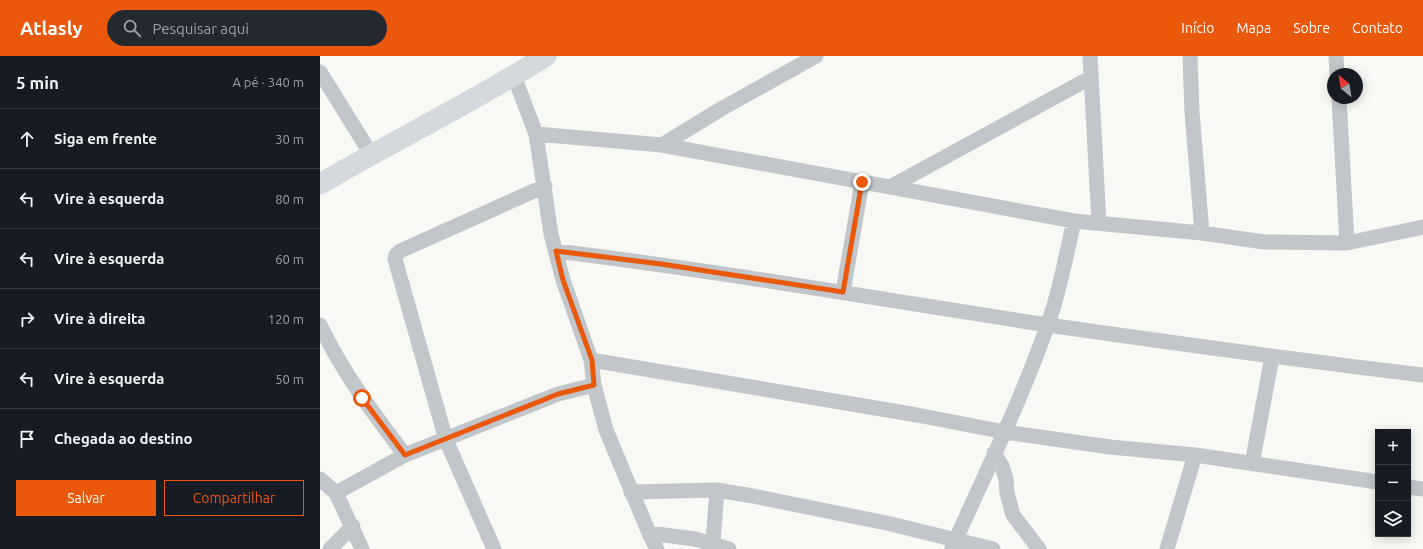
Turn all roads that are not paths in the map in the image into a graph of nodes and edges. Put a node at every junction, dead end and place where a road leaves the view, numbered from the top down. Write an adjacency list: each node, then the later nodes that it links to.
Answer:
1 (546, 56): 8 (street)
2 (816, 56): 12 (street)
3 (1090, 56): 9 (street)
4 (1190, 56): 21 (street)
5 (1336, 56): 6 (street)
6 (1337, 68)
7 (320, 72): 13 (street)
8 (514, 76): 11 (street); 13 (street)
9 (1090, 78): 17 (street); 19 (street)
10 (1339, 104): 22 (street)
11 (536, 134): 12 (street); 16 (street)
12 (662, 145): 14 (street)
13 (371, 154): 15 (street)
14 (862, 182): 17 (street); 24 (street)
15 (320, 184)
16 (545, 186): 23 (street); 32 (street)
17 (890, 187): 18 (street)
18 (1074, 221): 19 (street); 26 (street)
19 (1098, 223): 21 (street)
20 (1423, 227): 22 (street)
21 (1202, 233): 22 (street)
22 (1347, 243)
23 (556, 251): 24 (street); 28 (street)
24 (843, 292): 26 (street)
25 (320, 325): 34 (street)
26 (1048, 325): 27 (street); 31 (street)
27 (1272, 357): 29 (street); 36 (street)
28 (592, 360): 30 (street); 31 (street)
29 (1423, 374)
30 (594, 385): 32 (street); 42 (street)
31 (1005, 432): 33 (street); 35 (street)
32 (446, 440): 34 (street); 50 (street)
33 (994, 453): 47 (street); 54 (street)
34 (405, 455): 43 (street)
35 (1195, 455): 36 (street); 55 (street)
36 (1252, 464): 38 (street)
37 (320, 479): 43 (street)
38 (1375, 482)
39 (1411, 487): 40 (street)
40 (1423, 489)
41 (717, 490): 42 (street); 46 (street); 47 (street)
42 (632, 492): 45 (street)
43 (336, 493): 44 (street)
44 (353, 526): 48 (street); 49 (street)
45 (649, 533): 46 (street); 51 (street)
46 (713, 543): 52 (street)
47 (954, 544): 53 (street)
48 (330, 549)
49 (362, 549)
50 (494, 549)
51 (657, 549)
52 (730, 549)
53 (993, 549)
54 (1039, 549)
55 (1166, 549)

